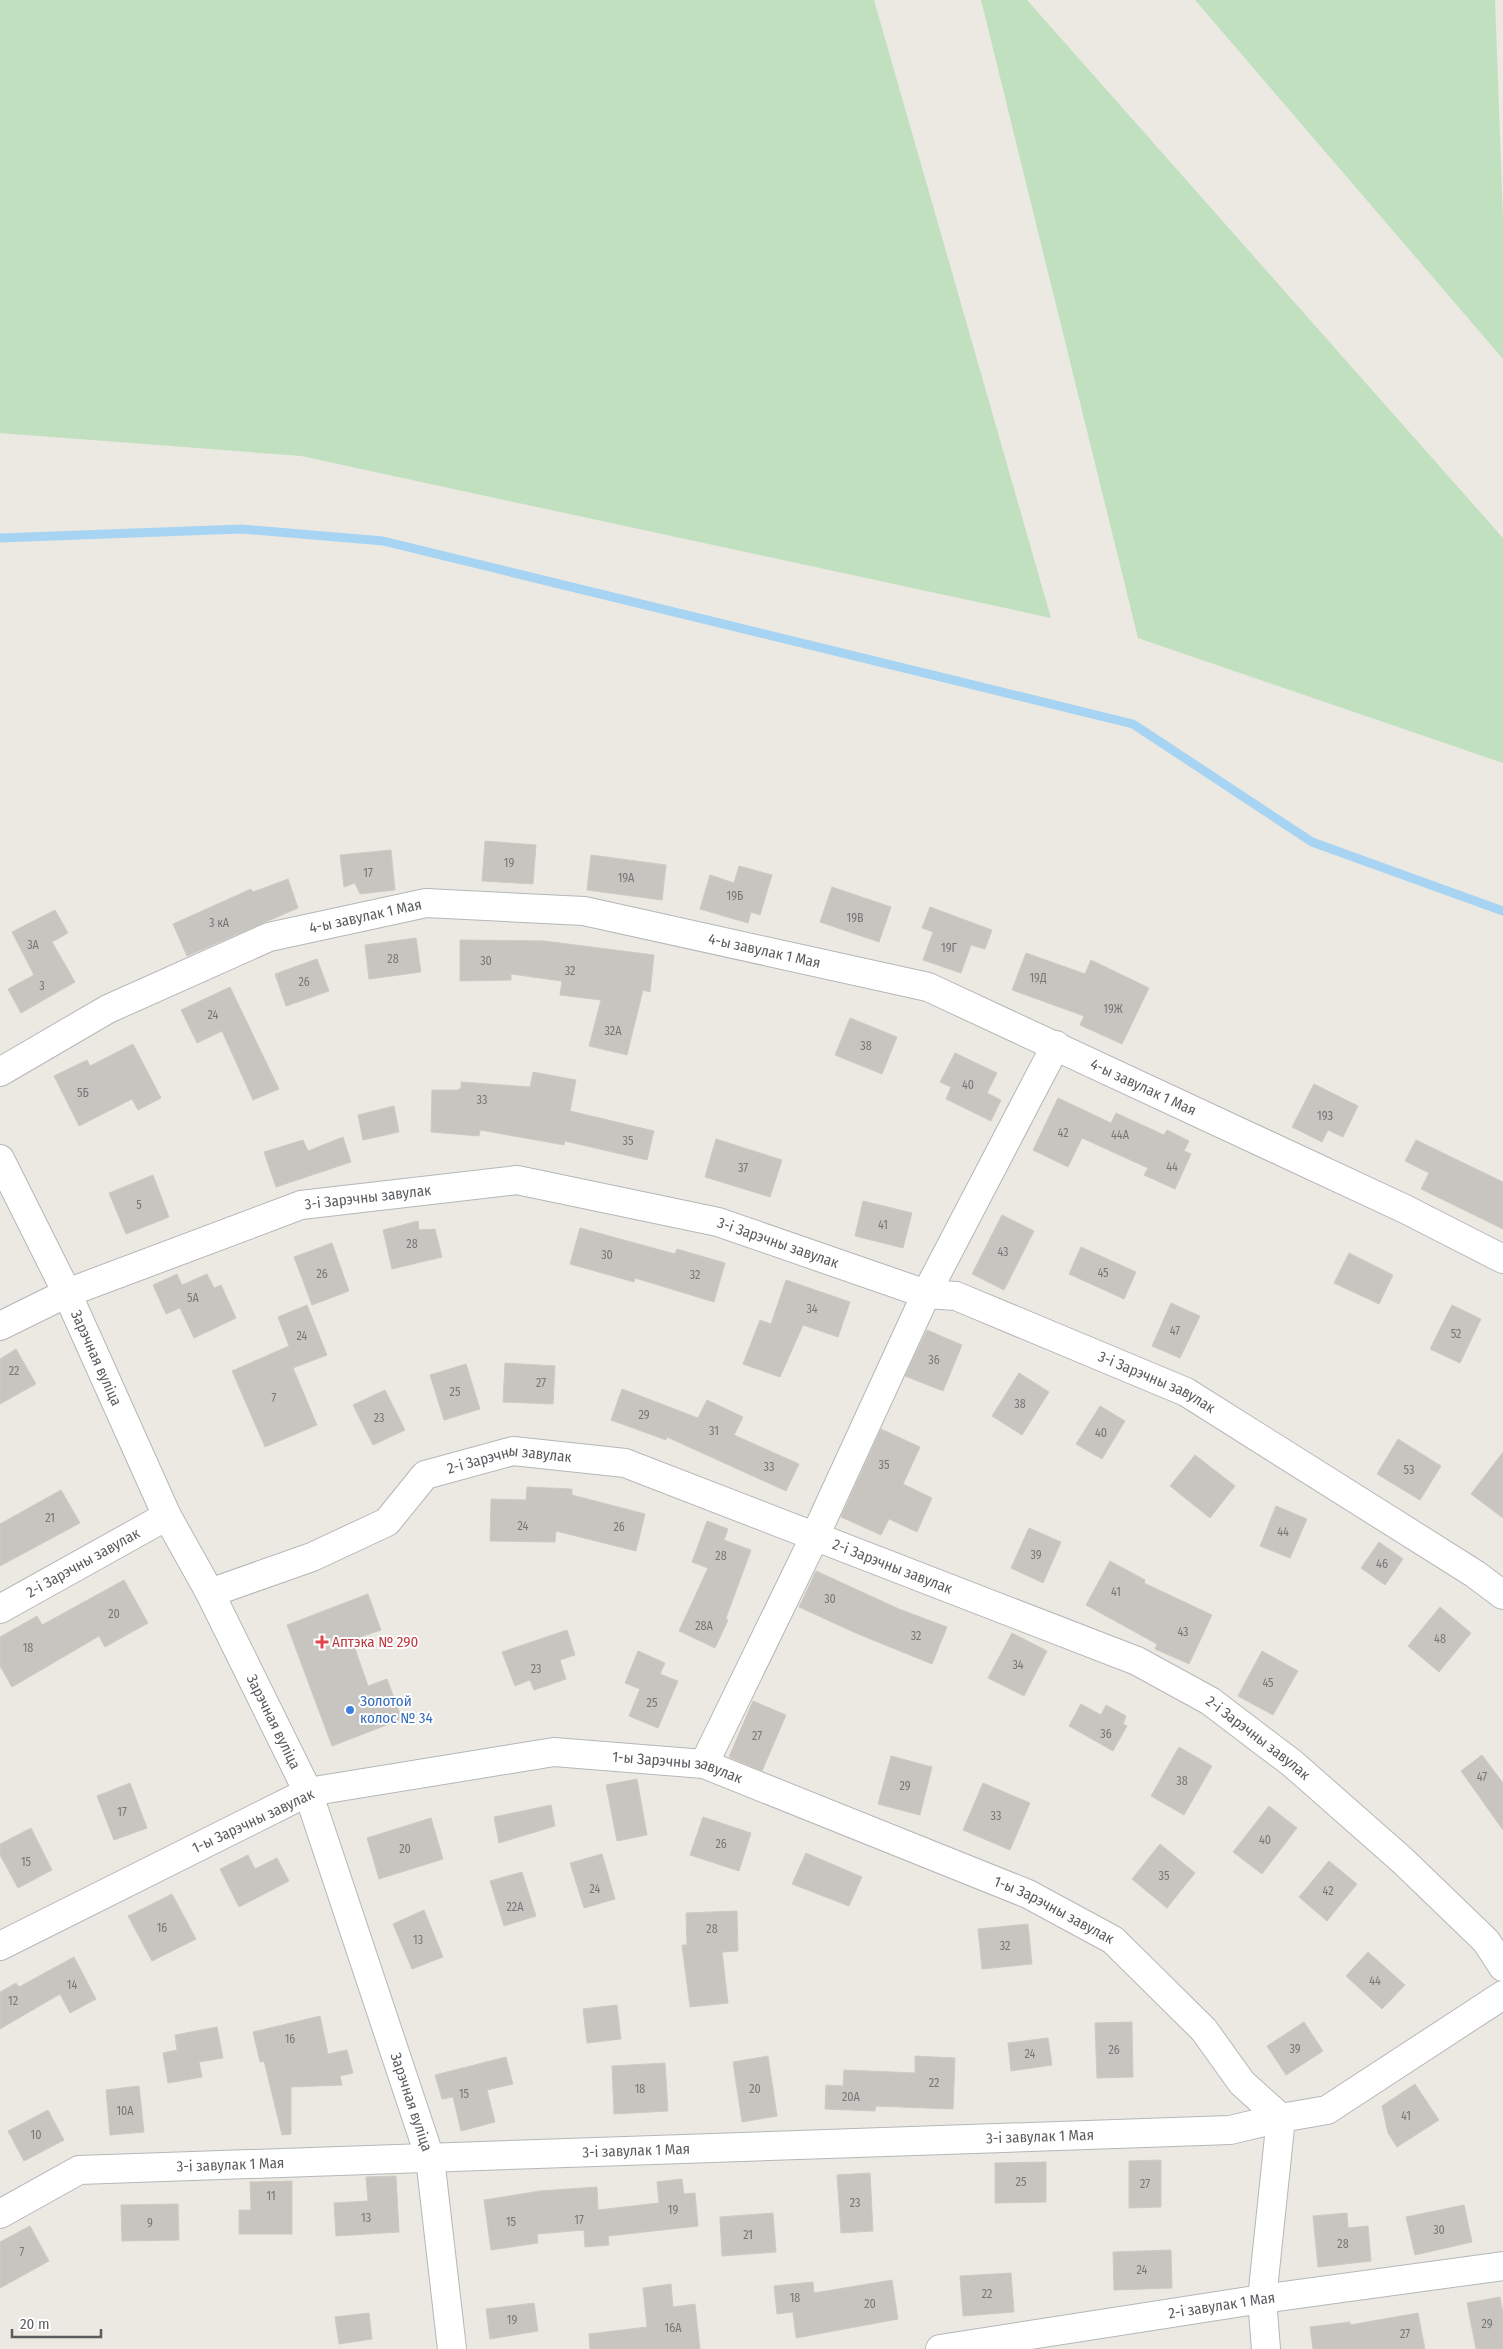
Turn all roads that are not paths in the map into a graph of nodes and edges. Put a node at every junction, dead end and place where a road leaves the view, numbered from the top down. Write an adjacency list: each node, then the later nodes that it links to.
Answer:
1 (1056, 1045): 2 (street, 4-ы завулак 1 Мая); 4 (street, 4-ы завулак 1 Мая); 6 (street)
2 (0, 1072)
3 (0, 1160): 5 (street, Зарэчная вуліца)
4 (1503, 1259)
5 (67, 1293): 6 (street, 3-і Зарэчны завулак); 7 (street, 3-і Зарэчны завулак); 8 (street, Зарэчная вуліца)
6 (926, 1294): 9 (street); 11 (street, 3-і Зарэчны завулак)
7 (0, 1326)
8 (167, 1516): 10 (street, Зарэчная вуліца); 12 (street, 2-і Зарэчны завулак)
9 (816, 1536): 10 (street, 2-і Зарэчны завулак); 13 (street); 16 (street, 2-і Зарэчны завулак)
10 (210, 1593): 14 (street, Зарэчная вуліца)
11 (1503, 1595)
12 (0, 1609)
13 (704, 1764): 14 (street, 1-ы Зарэчны завулак); 18 (street, 1-ы Зарэчны завулак)
14 (308, 1792): 15 (street, 1-ы Зарэчны завулак); 19 (street, Зарэчная вуліца)
15 (0, 1946)
16 (1503, 1967)
17 (1503, 1995): 18 (street, 3-і завулак 1 Мая)
18 (1281, 2118): 19 (street, 3-і завулак 1 Мая); 22 (street)
19 (430, 2158): 20 (street, 3-і завулак 1 Мая); 23 (street, Зарэчная вуліца)
20 (0, 2214)
21 (1503, 2266): 22 (street, 2-і завулак 1 Мая)
22 (1262, 2299): 24 (street, 2-і завулак 1 Мая); 25 (street)
23 (452, 2349)
24 (940, 2349)
25 (1266, 2349)

